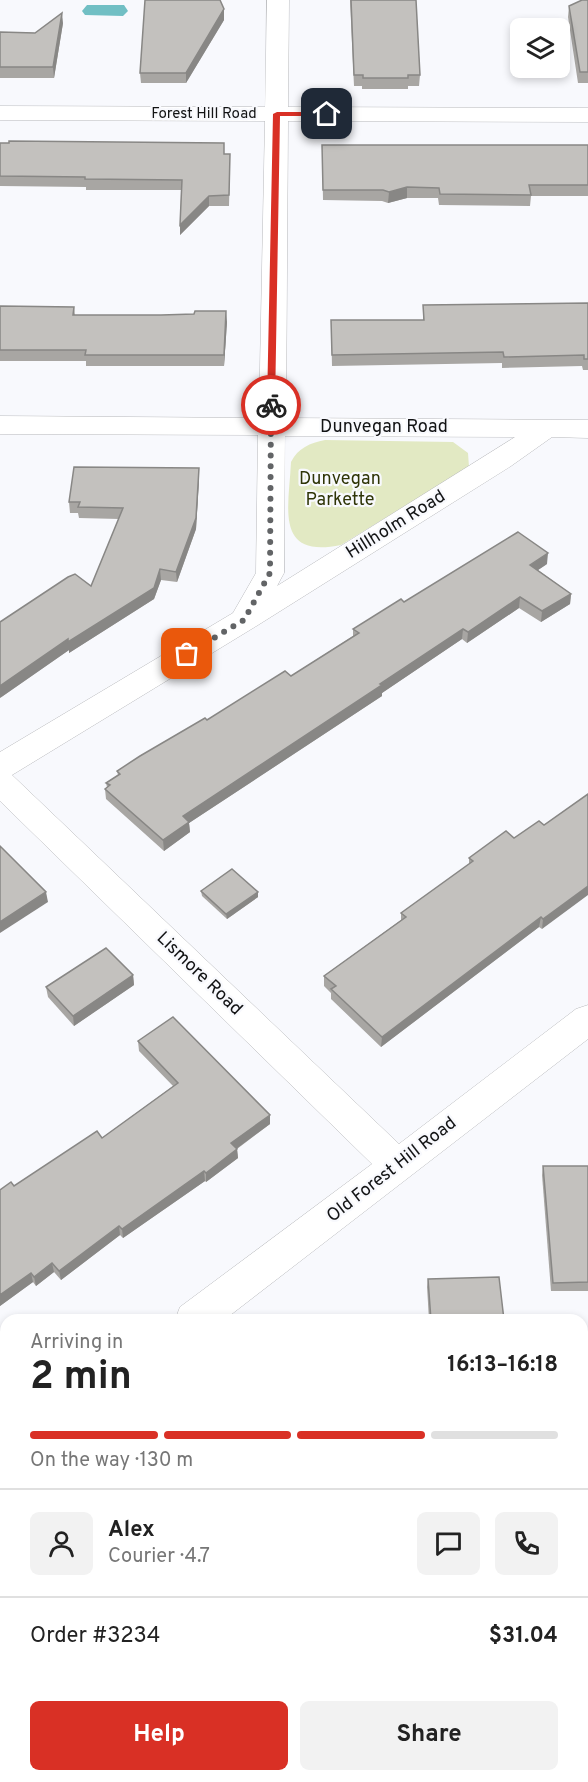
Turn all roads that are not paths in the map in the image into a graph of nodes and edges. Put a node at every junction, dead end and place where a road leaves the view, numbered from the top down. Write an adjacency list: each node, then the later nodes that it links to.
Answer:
1 (278, 0): 3 (street, Hillholm Road)
2 (0, 113): 3 (street, Forest Hill Road)
3 (277, 114): 4 (street, Forest Hill Road); 6 (street, Hillholm Road)
4 (588, 115)
5 (0, 425): 6 (street, Dunvegan Road)
6 (271, 426): 7 (street, Dunvegan Road); 9 (street, Hillholm Road)
7 (547, 428): 8 (street, Dunvegan Road); 9 (street, Hillholm Road)
8 (588, 429)
9 (244, 620): 10 (street, Hillholm Road)
10 (0, 768)
11 (0, 782): 13 (street, Lismore Road)
12 (588, 1018): 13 (street, Old Forest Hill Road)
13 (398, 1166): 14 (street, Old Forest Hill Road)
14 (202, 1314)

